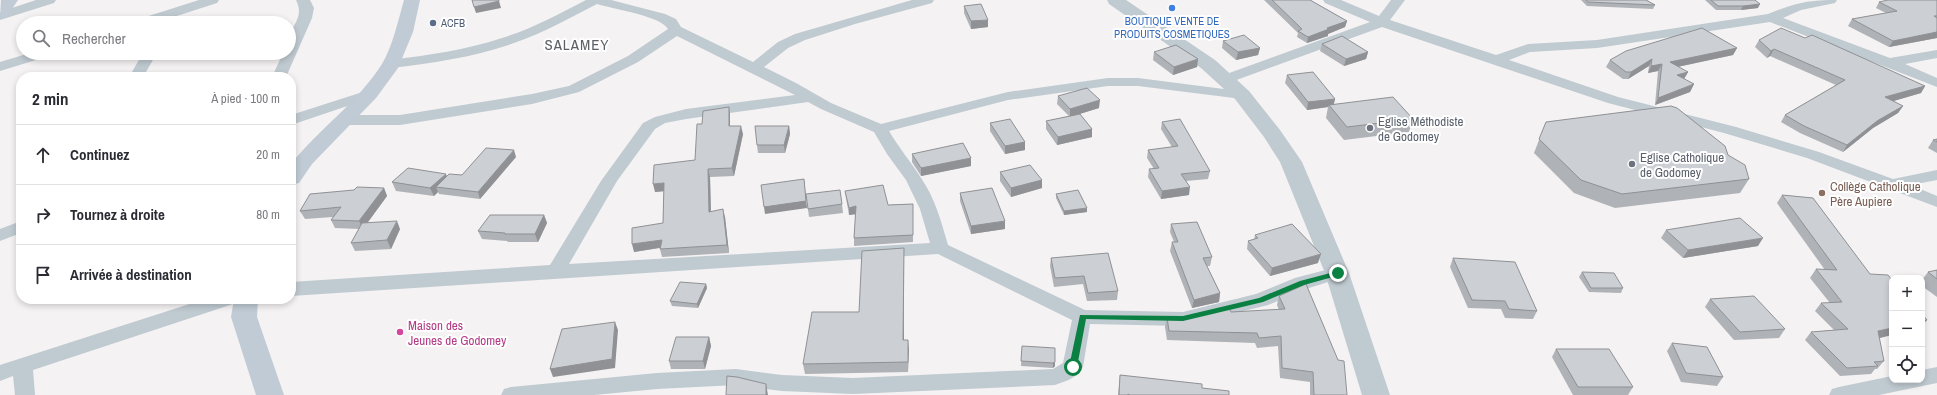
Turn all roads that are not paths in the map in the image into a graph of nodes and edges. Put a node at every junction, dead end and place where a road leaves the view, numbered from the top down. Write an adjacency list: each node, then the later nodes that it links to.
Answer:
1 (10, 0): 12 (main road)
2 (48, 0): 12 (street)
3 (212, 0): 13 (street)
4 (303, 0): 17 (street)
5 (412, 0): 24 (main road)
6 (596, 0): 16 (street); 24 (street)
7 (927, 0): 26 (street)
8 (1115, 0): 29 (street)
9 (1330, 0): 15 (street)
10 (1398, 0): 15 (street)
11 (1830, 0): 14 (street)
12 (0, 15)
13 (176, 16)
14 (1771, 18): 22 (street); 23 (street)
15 (1382, 22): 22 (street); 29 (street)
16 (676, 30): 26 (street); 35 (street)
17 (296, 38)
18 (1937, 54): 23 (street)
19 (22, 60): 25 (street)
20 (146, 60): 27 (street)
21 (286, 60): 28 (street)
22 (1496, 60): 39 (street)
23 (1889, 63): 30 (street)
24 (391, 64): 31 (main road)
25 (0, 67)
26 (753, 69): 33 (street)
27 (139, 72)
28 (281, 72)
29 (1226, 78): 32 (street)
30 (1937, 83)
31 (369, 94): 34 (street); 35 (main road)
32 (1242, 96): 36 (street); 45 (street)
33 (811, 97): 36 (street); 44 (street)
34 (296, 118)
35 (345, 120): 37 (main road)
36 (880, 129): 43 (street)
37 (296, 172)
38 (1937, 176): 39 (street)
39 (1892, 184): 40 (street)
40 (1937, 202)
41 (16, 229): 42 (street)
42 (0, 236)
43 (940, 248): 44 (street); 49 (street)
44 (556, 271): 46 (street)
45 (1338, 273): 49 (street); 58 (street)
46 (296, 289)
47 (211, 304): 50 (street)
48 (245, 304): 56 (main road)
49 (1082, 317): 57 (street)
50 (23, 367): 51 (street); 55 (street)
51 (0, 374)
52 (1937, 375): 53 (street)
53 (1925, 377)
54 (1899, 383): 59 (street)
55 (25, 395)
56 (270, 395)
57 (511, 395)
58 (1376, 395)
59 (1839, 395)

